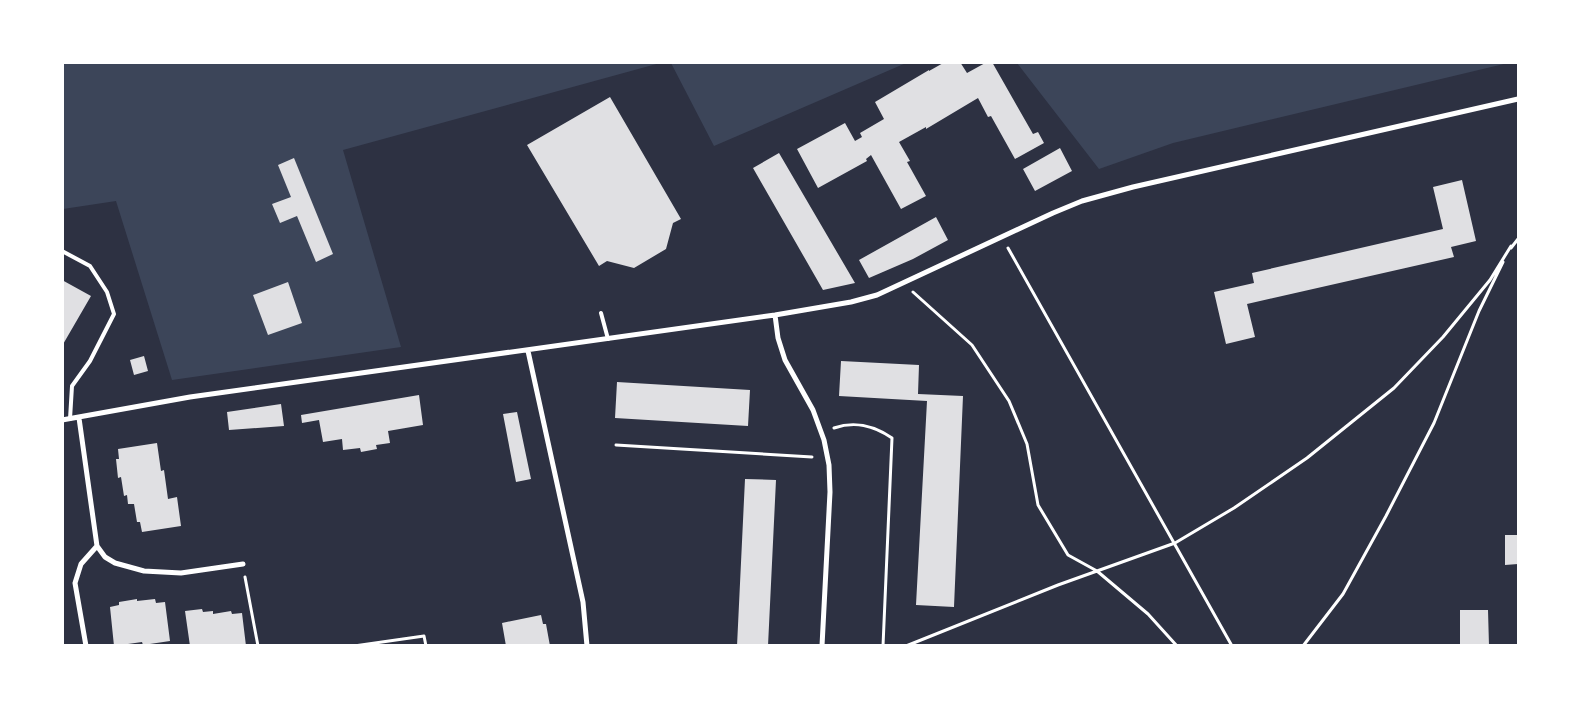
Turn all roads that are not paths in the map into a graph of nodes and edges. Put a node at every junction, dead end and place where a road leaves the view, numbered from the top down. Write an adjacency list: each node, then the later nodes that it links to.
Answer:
1 (1518, 99): 4 (street)
2 (62, 251): 8 (lane)
3 (601, 313): 5 (lane)
4 (775, 316): 5 (street); 14 (street)
5 (608, 339): 6 (street)
6 (528, 350): 7 (street); 13 (street)
7 (79, 418): 8 (street); 10 (street)
8 (70, 419): 9 (street)
9 (62, 420)
10 (97, 546): 11 (street); 12 (street)
11 (242, 564)
12 (86, 646)
13 (586, 646)
14 (822, 646)

